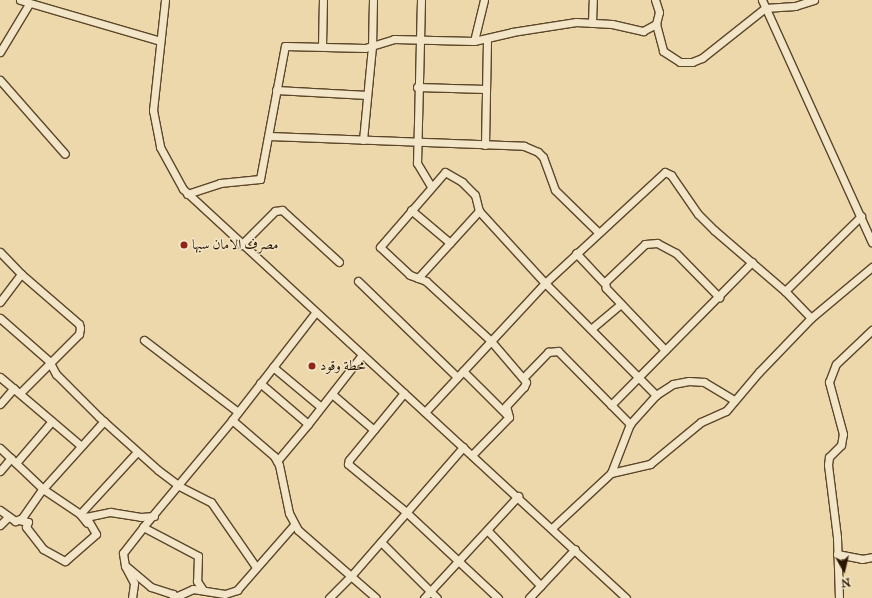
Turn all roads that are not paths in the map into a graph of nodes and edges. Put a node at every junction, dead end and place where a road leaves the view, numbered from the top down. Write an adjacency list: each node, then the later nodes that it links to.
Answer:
1 (20, 0): 11 (street)
2 (165, 0): 17 (street)
3 (323, 0): 19 (street)
4 (373, 0): 20 (street)
5 (422, 0): 16 (street)
6 (484, 0): 18 (street)
7 (593, 0): 13 (street)
8 (655, 0): 14 (street)
9 (762, 0): 12 (street)
10 (814, 0): 12 (street)
11 (28, 4): 17 (street); 21 (street)
12 (765, 8): 14 (street); 36 (street)
13 (592, 22): 14 (street); 15 (street)
14 (656, 24)
15 (487, 39): 18 (street); 24 (street)
16 (418, 40): 18 (street); 20 (street); 23 (street)
17 (160, 41): 33 (street)
18 (474, 41)
19 (322, 46): 20 (street); 25 (street)
20 (372, 47): 26 (street)
21 (0, 52)
22 (0, 80): 31 (street)
23 (417, 87): 24 (street); 29 (street)
24 (486, 89): 30 (street)
25 (276, 90): 26 (street); 27 (street)
26 (367, 95): 28 (street)
27 (269, 136): 28 (street); 33 (street)
28 (363, 140): 29 (street)
29 (416, 143): 30 (street); 32 (street)
30 (485, 145): 37 (street)
31 (65, 154)
32 (431, 186): 34 (street); 35 (street)
33 (187, 194): 40 (street)
34 (411, 210): 39 (street); 47 (street)
35 (479, 211): 39 (street); 49 (street)
36 (861, 216): 38 (street); 51 (street)
37 (598, 232): 42 (street); 44 (street)
38 (872, 242)
39 (450, 243): 47 (street)
40 (241, 245): 43 (street); 55 (street)
41 (0, 252): 46 (street)
42 (576, 253): 49 (street); 50 (street)
43 (339, 262)
44 (752, 262): 51 (street); 52 (street)
45 (872, 267): 57 (street)
46 (21, 274): 53 (street); 64 (street)
47 (418, 278): 61 (street)
48 (358, 280): 68 (street)
49 (545, 283): 58 (street); 61 (street)
50 (605, 284): 52 (street); 54 (street)
51 (785, 291): 57 (street)
52 (719, 297): 62 (street)
53 (0, 302)
54 (621, 304): 58 (street); 62 (street)
55 (314, 313): 63 (street); 65 (street)
56 (0, 318): 64 (street)
57 (811, 318): 76 (street)
58 (591, 329): 70 (street)
59 (872, 330): 115 (street)
60 (144, 340): 80 (street)
61 (491, 341): 66 (street); 69 (street)
62 (665, 350): 70 (street)
63 (362, 355): 73 (street); 74 (street)
64 (50, 362): 72 (street); 85 (street)
65 (273, 367): 71 (street); 79 (street)
66 (463, 371): 68 (street); 82 (street)
67 (0, 377): 72 (street)
68 (457, 377): 81 (street)
69 (524, 377): 78 (street); 82 (street)
70 (638, 377): 75 (street); 78 (street)
71 (260, 384): 80 (street); 86 (street)
72 (18, 390): 77 (street); 84 (street)
73 (404, 393): 81 (street); 88 (street)
74 (332, 394): 79 (street); 88 (street)
75 (656, 395): 76 (street); 87 (street)
76 (734, 400): 97 (street)
77 (0, 404)
78 (611, 405): 87 (street)
79 (321, 407): 86 (street)
80 (238, 412): 83 (street)
81 (425, 412): 90 (street)
82 (508, 417): 93 (street)
83 (232, 420): 95 (street); 98 (street)
84 (52, 421): 89 (street); 94 (street)
85 (104, 421): 89 (street); 92 (street)
86 (308, 424): 95 (street)
87 (630, 424): 97 (street)
88 (374, 430): 102 (street)
89 (81, 446): 99 (street)
90 (463, 447): 93 (street); 102 (street)
91 (0, 448): 94 (street)
92 (137, 452): 98 (street); 103 (street)
93 (472, 455): 100 (street)
94 (13, 460): 96 (street); 99 (street)
95 (277, 461): 108 (street)
96 (0, 471)
97 (611, 473): 110 (street)
98 (179, 486): 104 (street); 119 (street)
99 (43, 489): 103 (street); 106 (street)
100 (518, 496): 110 (street); 111 (street)
101 (0, 510): 105 (street)
102 (406, 512): 113 (street); 117 (street)
103 (80, 514): 112 (street)
104 (154, 516): 109 (street); 112 (street)
105 (8, 517): 106 (street); 107 (street)
106 (19, 520): 112 (street)
107 (0, 525)
108 (294, 525): 119 (street); 120 (street)
109 (143, 527): 118 (street); 122 (street)
110 (552, 528): 114 (street)
111 (488, 531): 117 (street); 121 (street)
112 (96, 534)
113 (381, 542): 120 (street); 123 (street)
114 (575, 549): 121 (street); 132 (street)
115 (837, 554): 116 (street); 133 (street)
116 (872, 557)
117 (459, 561): 123 (street); 130 (street)
118 (126, 566): 124 (street); 125 (street)
119 (256, 568): 122 (street)
120 (351, 576): 126 (street); 127 (street)
121 (541, 586): 131 (street)
122 (204, 590): 125 (street)
123 (430, 591): 128 (street); 129 (street)
124 (132, 598)
125 (174, 598)
126 (329, 598)
127 (376, 598)
128 (424, 598)
129 (437, 598)
130 (498, 598)
131 (529, 598)
132 (626, 598)
133 (839, 598)

